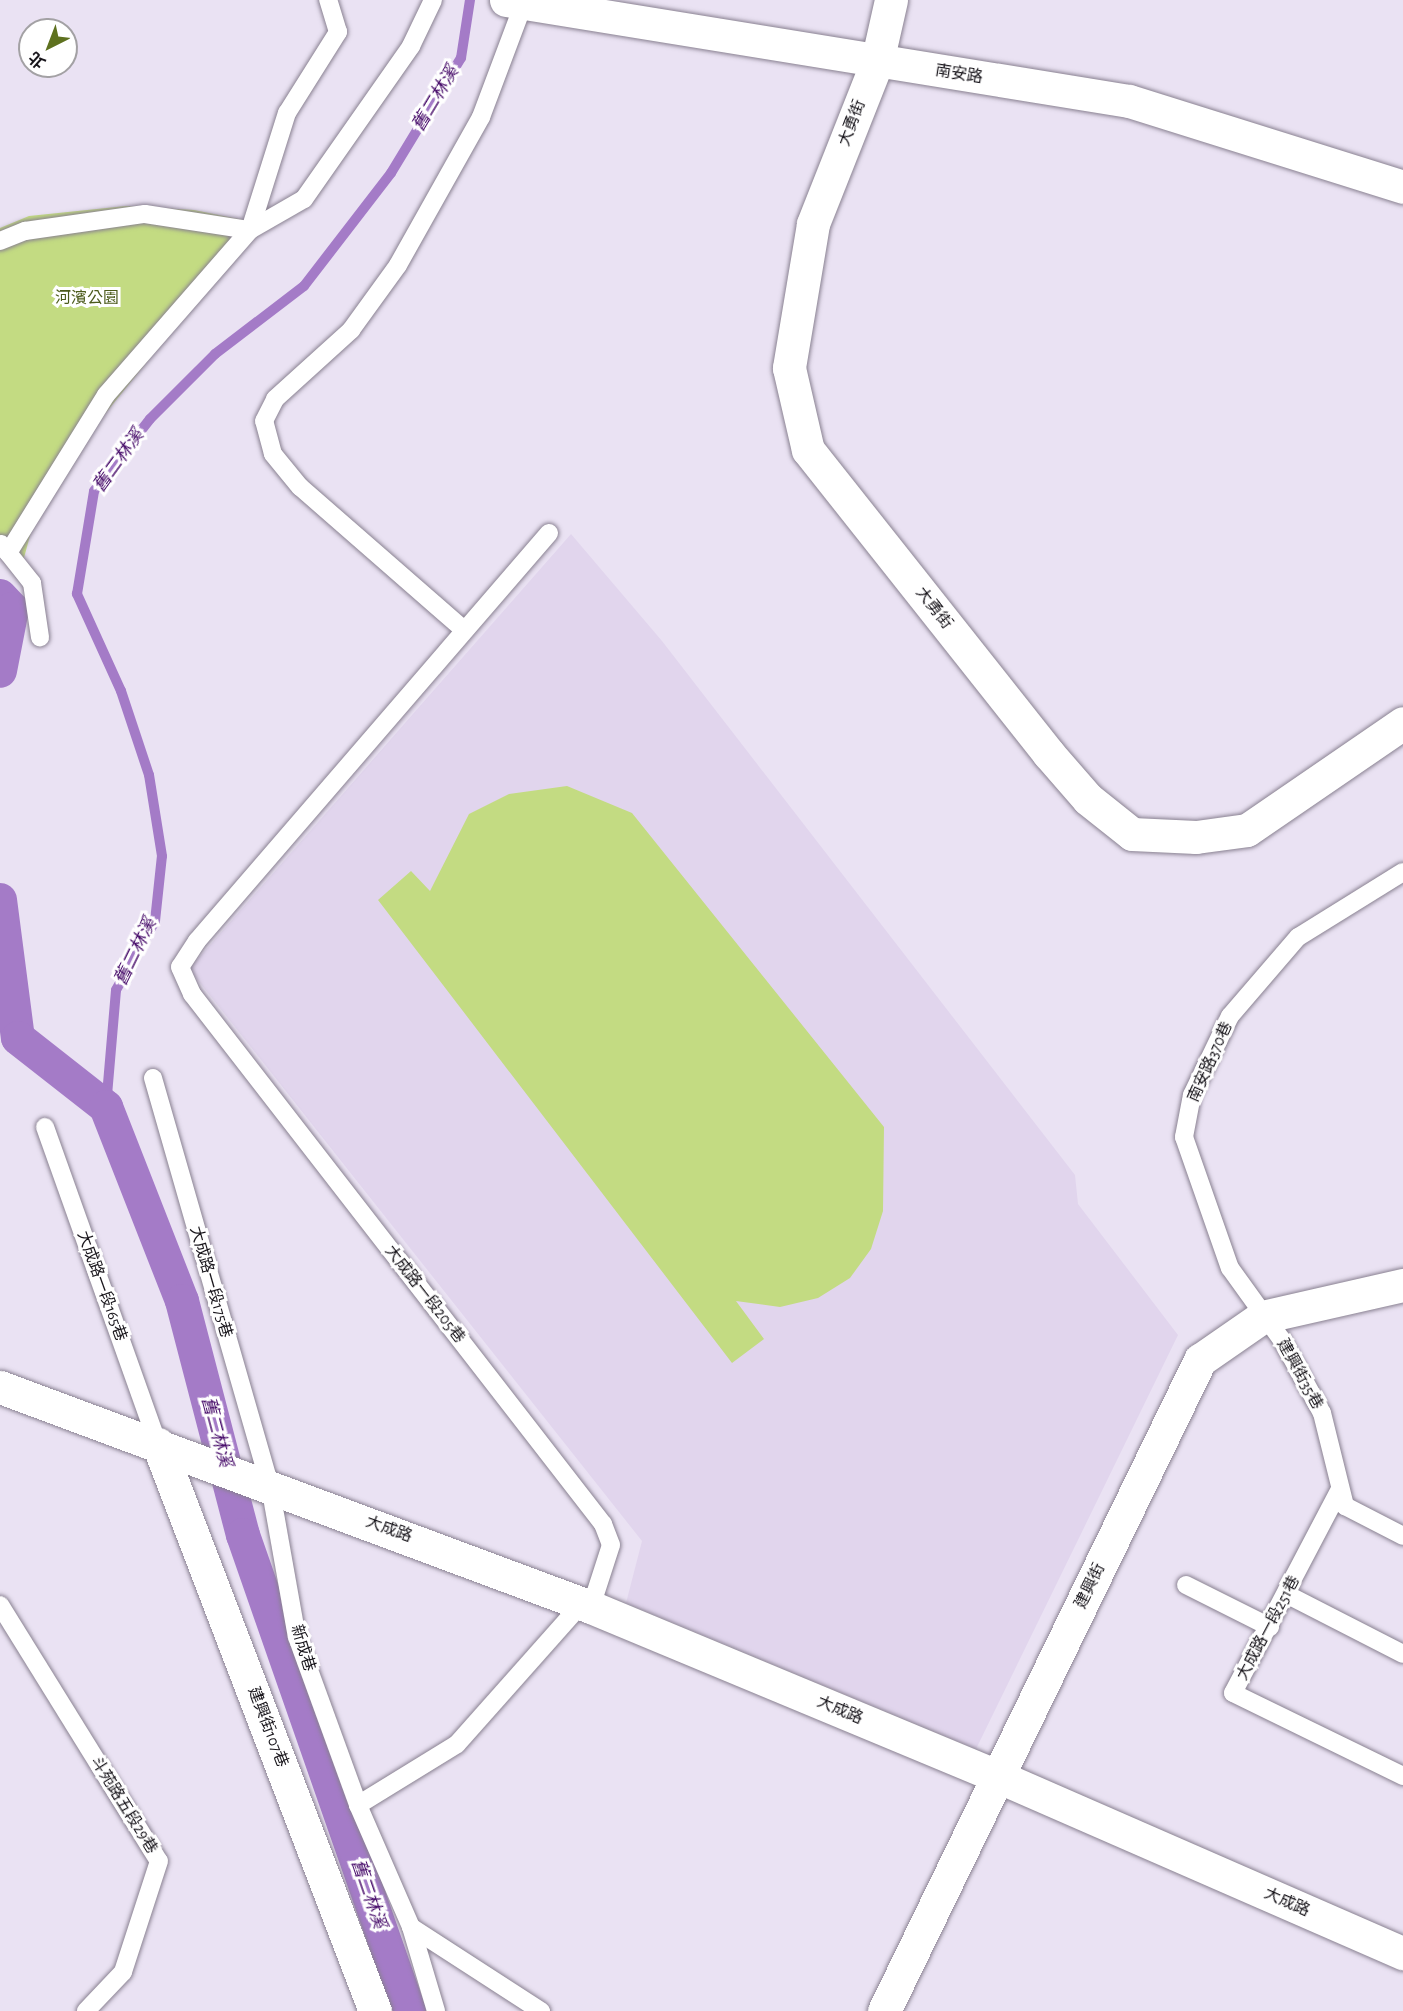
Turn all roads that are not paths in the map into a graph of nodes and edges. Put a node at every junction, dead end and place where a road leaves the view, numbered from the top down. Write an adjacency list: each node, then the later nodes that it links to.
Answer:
1 (328, 0): 7 (lane)
2 (433, 0): 7 (lane)
3 (891, 0): 5 (street, 大勇街)
4 (516, 1): 5 (street, 南安路); 11 (lane)
5 (877, 62): 6 (street, 南安路); 13 (street, 大勇街)
6 (1403, 187)
7 (250, 230): 8 (lane); 10 (lane)
8 (0, 242)
9 (549, 533): 11 (lane)
10 (4, 548): 12 (lane)
11 (463, 629): 27 (lane, 大成路一段205巷)
12 (40, 637)
13 (1403, 723)
14 (1403, 872): 18 (lane, 南安路370巷)
15 (153, 1078): 21 (lane, 大成路一段175巷)
16 (45, 1127): 20 (lane, 大成路一段165巷)
17 (1403, 1285): 18 (street, 建興街)
18 (1262, 1317): 22 (lane, 建興街35巷); 30 (street, 建興街)
19 (0, 1387): 20 (street)
20 (158, 1444): 21 (street, 大成路); 36 (street, 建興街107巷)
21 (270, 1486): 27 (street, 大成路); 32 (lane, 新成巷)
22 (1342, 1499): 23 (lane); 25 (lane, 大成路一段251巷)
23 (1403, 1536)
24 (1186, 1586): 28 (lane)
25 (1286, 1594): 28 (lane, 大成路一段251巷); 29 (lane)
26 (0, 1605): 35 (lane, 斗苑路五段29巷)
27 (586, 1605): 30 (street, 大成路); 32 (lane)
28 (1269, 1627): 31 (lane, 大成路一段251巷)
29 (1403, 1654)
30 (997, 1776): 34 (street, 大成路); 39 (street, 建興街)
31 (1403, 1776)
32 (358, 1805): 33 (lane, 新成巷)
33 (411, 1928): 37 (lane, 新成巷); 38 (lane)
34 (1403, 1953)
35 (86, 2011)
36 (375, 2011)
37 (436, 2011)
38 (541, 2011)
39 (884, 2011)

